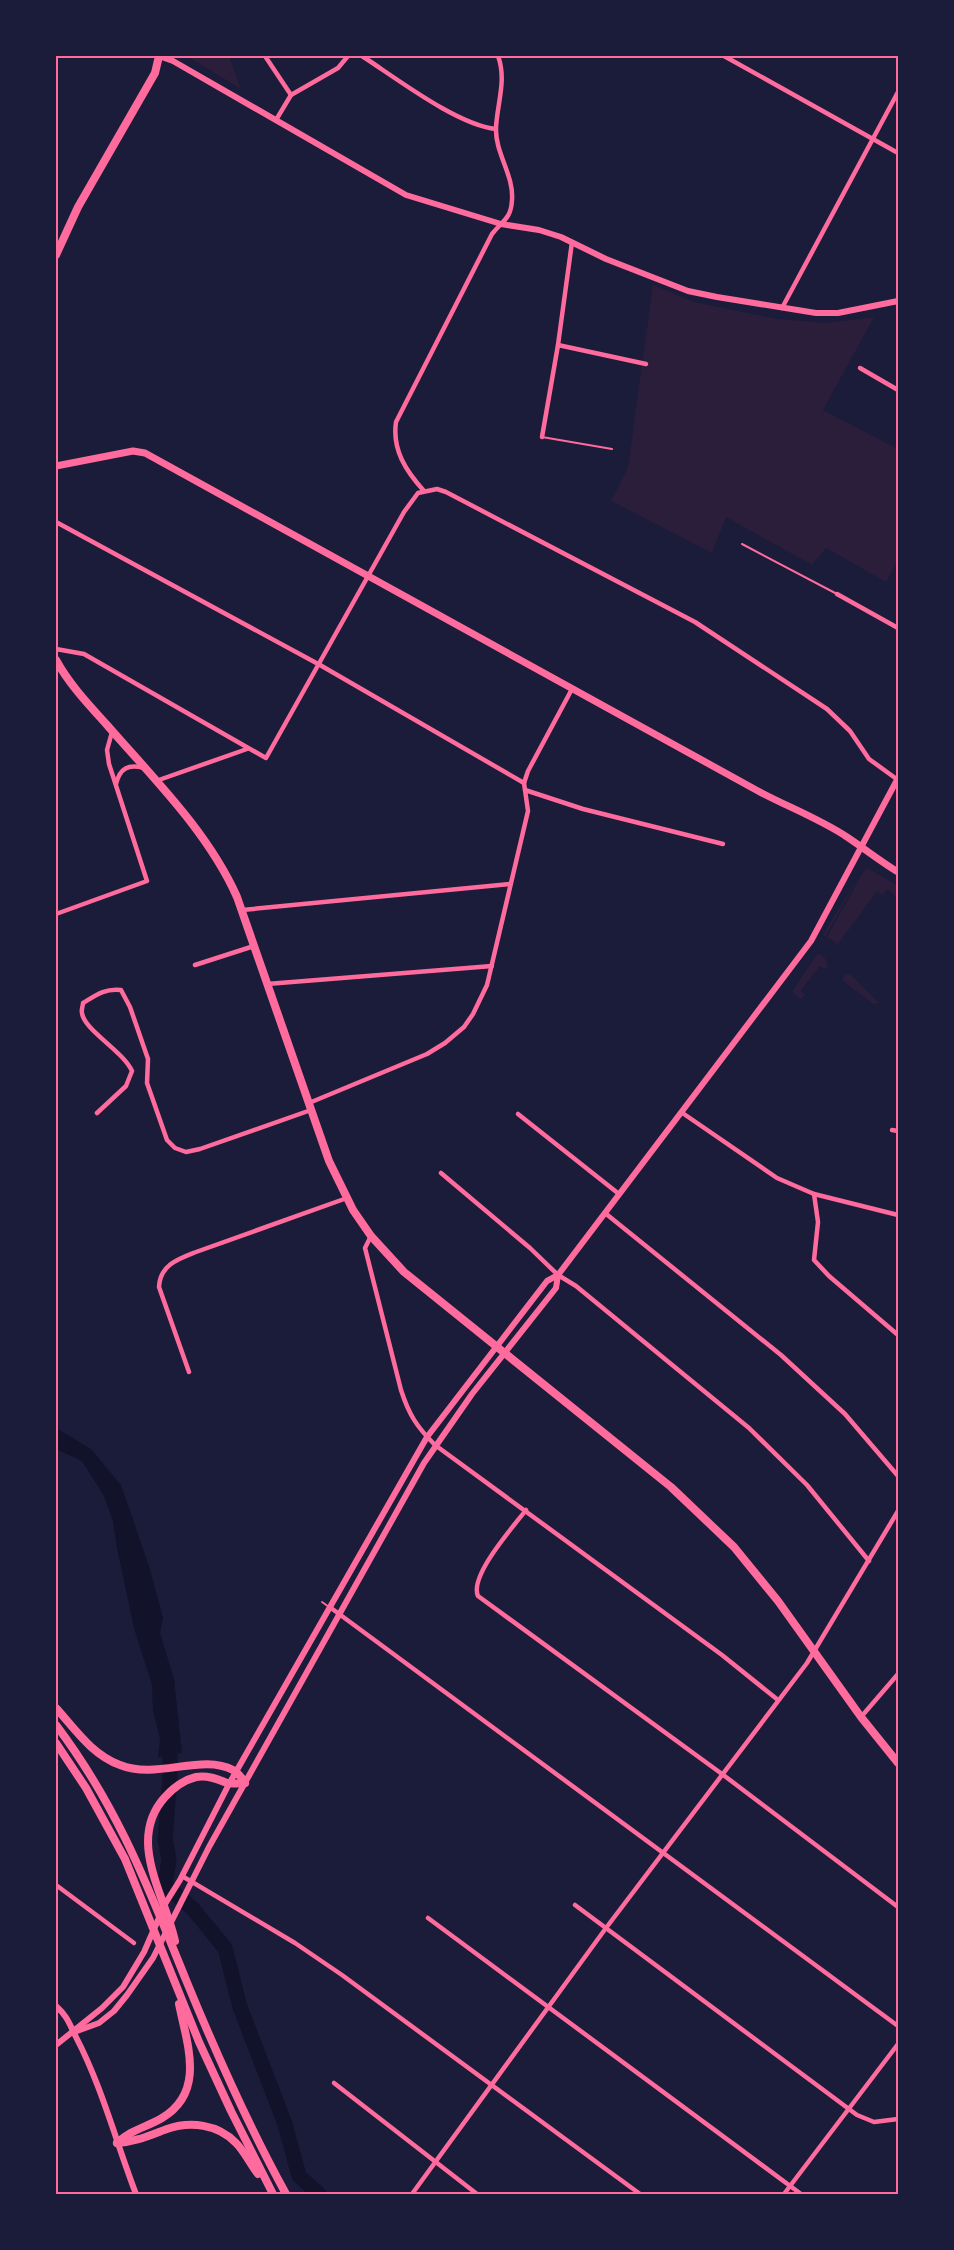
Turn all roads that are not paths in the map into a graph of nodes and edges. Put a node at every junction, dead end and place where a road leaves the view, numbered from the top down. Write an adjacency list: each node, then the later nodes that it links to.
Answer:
1 (159, 56): 9 (street); 15 (main road)
2 (265, 56): 8 (street)
3 (348, 56): 8 (street)
4 (362, 56): 10 (street)
5 (498, 56): 10 (street)
6 (724, 56): 11 (street)
7 (898, 92): 11 (street)
8 (291, 95): 9 (street)
9 (276, 120): 13 (street)
10 (496, 129): 13 (street)
11 (873, 139): 12 (street); 17 (street)
12 (898, 153)
13 (501, 224): 14 (street); 25 (street)
14 (572, 242): 17 (street); 18 (street)
15 (56, 255)
16 (898, 301): 17 (street)
17 (782, 308)
18 (558, 345): 19 (street); 22 (street)
19 (646, 364)
20 (860, 368): 21 (street)
21 (898, 390)
22 (542, 437): 23 (lane)
23 (612, 449)
24 (56, 466): 28 (main road)
25 (424, 491): 28 (street); 38 (street)
26 (56, 522): 33 (street)
27 (742, 544): 29 (lane)
28 (369, 576): 33 (street); 34 (main road)
29 (837, 594): 30 (street)
30 (898, 628)
31 (56, 649): 36 (street)
32 (56, 660): 35 (main road)
33 (320, 665): 36 (street); 40 (street)
34 (572, 688): 40 (street); 44 (main road)
35 (112, 732): 37 (main road); 41 (street)
36 (247, 749): 39 (street)
37 (145, 768): 39 (main road); 41 (street)
38 (898, 779): 44 (street)
39 (156, 782): 47 (main road)
40 (524, 783): 42 (street)
41 (116, 784): 48 (street)
42 (525, 790): 43 (street); 46 (street)
43 (723, 843)
44 (860, 847): 45 (main road); 54 (street)
45 (898, 872)
46 (510, 884): 47 (street); 51 (street)
47 (242, 910): 49 (main road)
48 (56, 914)
49 (254, 946): 50 (street); 52 (main road)
50 (195, 965)
51 (492, 966): 52 (street); 53 (street)
52 (267, 984): 53 (main road)
53 (310, 1106): 55 (street); 62 (main road)
54 (681, 1112): 60 (street); 61 (street)
55 (97, 1113)
56 (518, 1114): 60 (street)
57 (892, 1130): 58 (street)
58 (898, 1131)
59 (441, 1173): 66 (street)
60 (619, 1194): 63 (street)
61 (814, 1194): 64 (street); 67 (street)
62 (346, 1198): 65 (main road); 70 (street)
63 (605, 1213): 66 (street); 73 (street)
64 (898, 1215)
65 (371, 1236): 68 (main road); 71 (street)
66 (558, 1275): 68 (street); 69 (street); 76 (street)
67 (898, 1335)
68 (496, 1347): 69 (main road); 71 (street)
69 (503, 1353): 72 (street); 80 (main road)
70 (189, 1372)
71 (428, 1437): 72 (street); 78 (street)
72 (435, 1445): 74 (street); 79 (street)
73 (898, 1476)
74 (526, 1510): 82 (street); 89 (street)
75 (898, 1511): 76 (street)
76 (869, 1562): 80 (street)
77 (322, 1602): 78 (lane)
78 (331, 1608): 79 (street); 88 (street)
79 (339, 1614): 90 (street); 92 (street)
80 (814, 1652): 82 (street); 84 (main road)
81 (898, 1674): 84 (street)
82 (778, 1700): 89 (street)
83 (56, 1708): 88 (highway)
84 (861, 1717): 87 (main road)
85 (56, 1725): 96 (highway)
86 (56, 1743): 102 (highway)
87 (898, 1763)
88 (237, 1772): 90 (highway); 91 (street)
89 (722, 1774): 92 (street); 98 (street)
90 (245, 1783): 91 (highway); 94 (street)
91 (229, 1784): 93 (street); 96 (highway)
92 (664, 1853): 100 (street); 105 (street)
93 (181, 1878): 94 (street); 106 (street)
94 (190, 1884): 106 (street); 110 (street)
95 (56, 1885): 101 (street)
96 (154, 1890): 118 (highway)
97 (574, 1905): 100 (street)
98 (898, 1907)
99 (428, 1918): 104 (street)
100 (606, 1928): 104 (street); 111 (street)
101 (134, 1943)
102 (175, 1983): 113 (highway); 116 (highway)
103 (56, 2006): 106 (street)
104 (549, 2008): 110 (street); 115 (street)
105 (898, 2026)
106 (73, 2032): 108 (street); 113 (street)
107 (898, 2044): 111 (street)
108 (56, 2045)
109 (334, 2084): 114 (street)
110 (490, 2085): 114 (street); 121 (street)
111 (848, 2109): 112 (street); 115 (street)
112 (898, 2119)
113 (117, 2143): 116 (highway); 117 (street)
114 (435, 2164): 119 (street); 120 (street)
115 (790, 2186): 122 (street); 123 (street)
116 (272, 2193)
117 (136, 2194)
118 (286, 2194)
119 (412, 2194)
120 (477, 2194)
121 (640, 2194)
122 (784, 2194)
123 (801, 2194)

